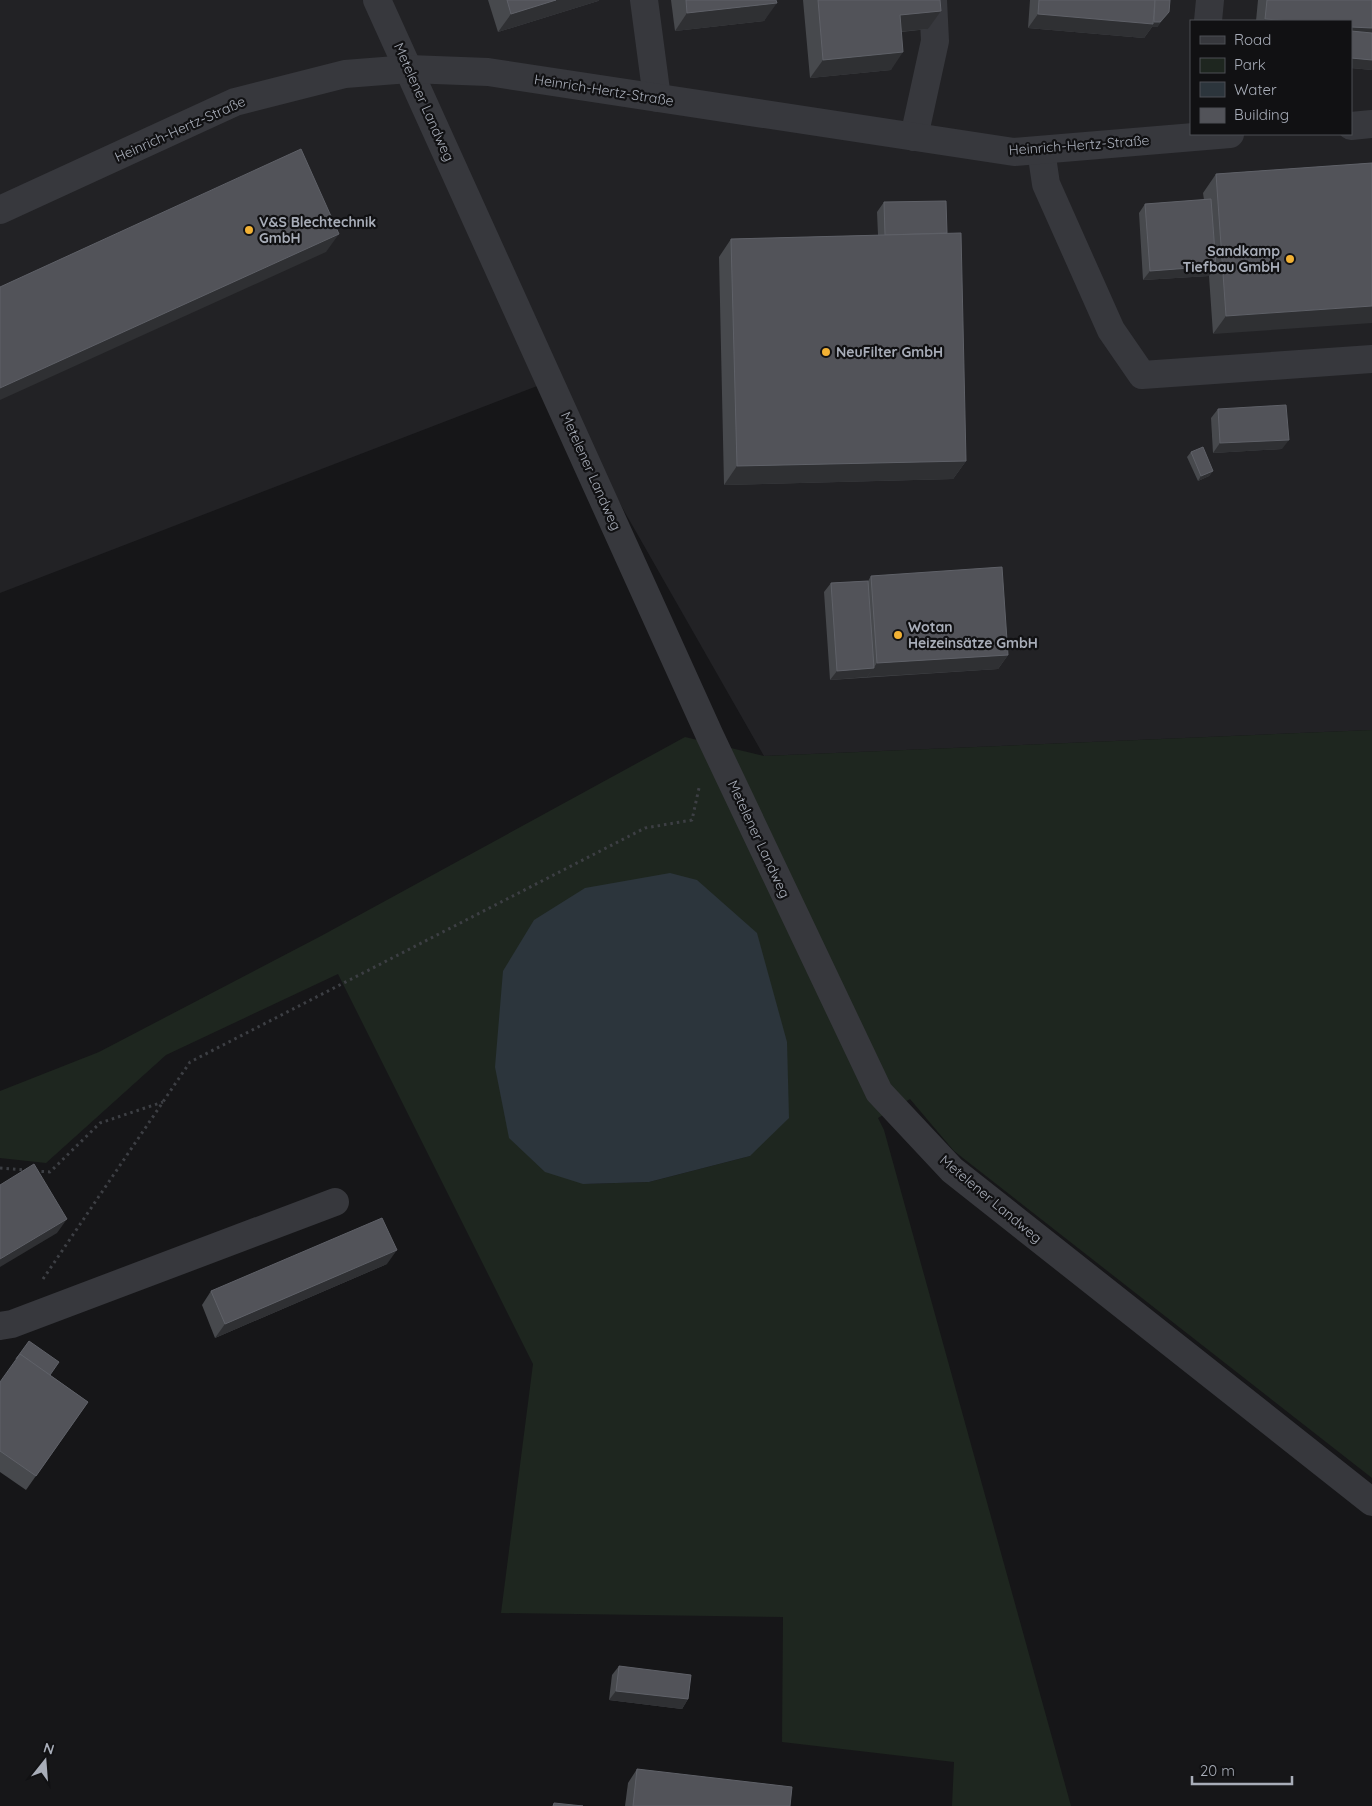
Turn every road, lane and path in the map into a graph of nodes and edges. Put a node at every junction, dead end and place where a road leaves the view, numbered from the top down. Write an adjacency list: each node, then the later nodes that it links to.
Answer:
1 (377, 0): 6 (street, Metelener Landweg)
2 (644, 0): 7 (street)
3 (933, 0): 11 (street)
4 (1210, 0): 5 (street)
5 (1208, 20)
6 (409, 69): 7 (street, Heinrich-Hertz-Straße); 13 (street, Heinrich-Hertz-Straße); 21 (street, Metelener Landweg)
7 (658, 98): 11 (street, Heinrich-Hertz-Straße)
8 (1372, 124): 9 (street)
9 (1352, 126)
10 (1199, 135): 12 (street, Heinrich-Hertz-Straße)
11 (914, 137): 12 (street, Heinrich-Hertz-Straße)
12 (1041, 150): 14 (street)
13 (0, 210)
14 (1372, 360)
15 (700, 783): 16 (path)
16 (163, 1102): 17 (path); 19 (path)
17 (0, 1168)
18 (335, 1202): 20 (street)
19 (39, 1284)
20 (0, 1326)
21 (1372, 1502)

